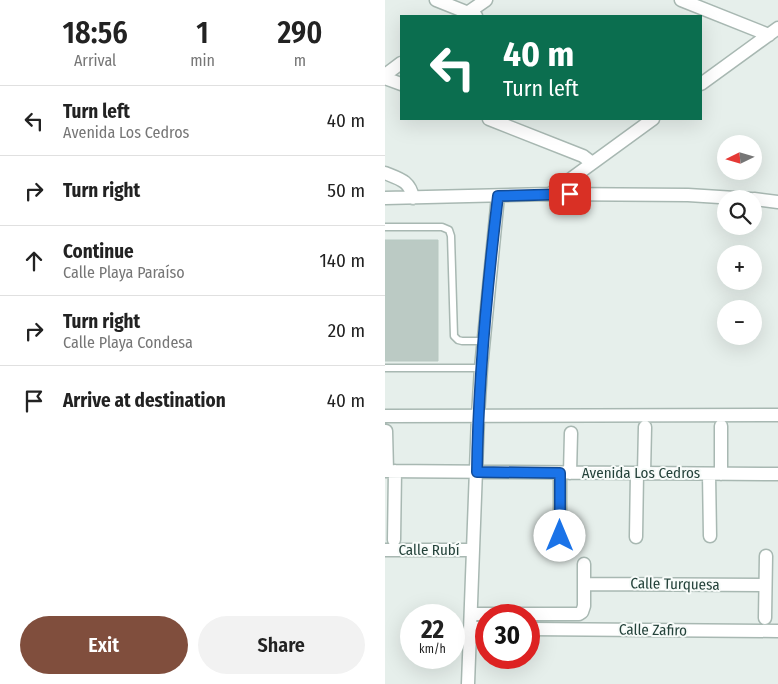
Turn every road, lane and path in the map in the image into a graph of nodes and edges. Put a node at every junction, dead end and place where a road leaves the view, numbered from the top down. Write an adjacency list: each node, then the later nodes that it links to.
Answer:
1 (435, 0): 4 (street)
2 (486, 0): 4 (street)
3 (681, 0): 5 (street)
4 (469, 15)
5 (774, 32): 8 (street)
6 (400, 64): 7 (street)
7 (385, 77): 9 (street)
8 (702, 83)
9 (400, 84)
10 (492, 120): 12 (street)
11 (652, 120): 12 (street)
12 (592, 163): 14 (street)
13 (385, 173): 18 (street)
14 (550, 194): 15 (street); 16 (street)
15 (498, 196): 18 (street); 22 (street)
16 (717, 197)
17 (385, 198): 18 (street)
18 (413, 198)
19 (762, 200): 20 (street)
20 (778, 202)
21 (385, 227): 22 (lane)
22 (483, 341): 24 (street)
23 (385, 368): 24 (lane)
24 (481, 368): 27 (street)
25 (778, 415): 27 (street)
26 (385, 416): 27 (street)
27 (478, 416): 33 (street)
28 (721, 426): 36 (street)
29 (645, 427): 35 (street)
30 (386, 431): 32 (street)
31 (571, 433): 34 (street)
32 (389, 471): 33 (street, Avenida Los Cedros); 41 (street)
33 (477, 472): 34 (street, Avenida Los Cedros); 43 (street)
34 (565, 473): 35 (street, Avenida Los Cedros); 38 (street)
35 (641, 473): 36 (street, Avenida Los Cedros); 40 (street)
36 (715, 474): 37 (street, Avenida Los Cedros); 39 (street)
37 (778, 474)
38 (560, 536)
39 (709, 536)
40 (636, 538)
41 (394, 540)
42 (385, 550): 43 (street, Calle Rubí)
43 (473, 550): 48 (street)
44 (766, 556): 47 (street)
45 (584, 564): 46 (street)
46 (584, 584): 47 (street, Calle Turquesa); 48 (street)
47 (765, 585): 49 (street)
48 (471, 614): 50 (street)
49 (765, 618)
50 (471, 628): 51 (street); 54 (street)
51 (475, 628)
52 (540, 629): 53 (street, Calle Zafiro)
53 (778, 631)
54 (469, 684)

